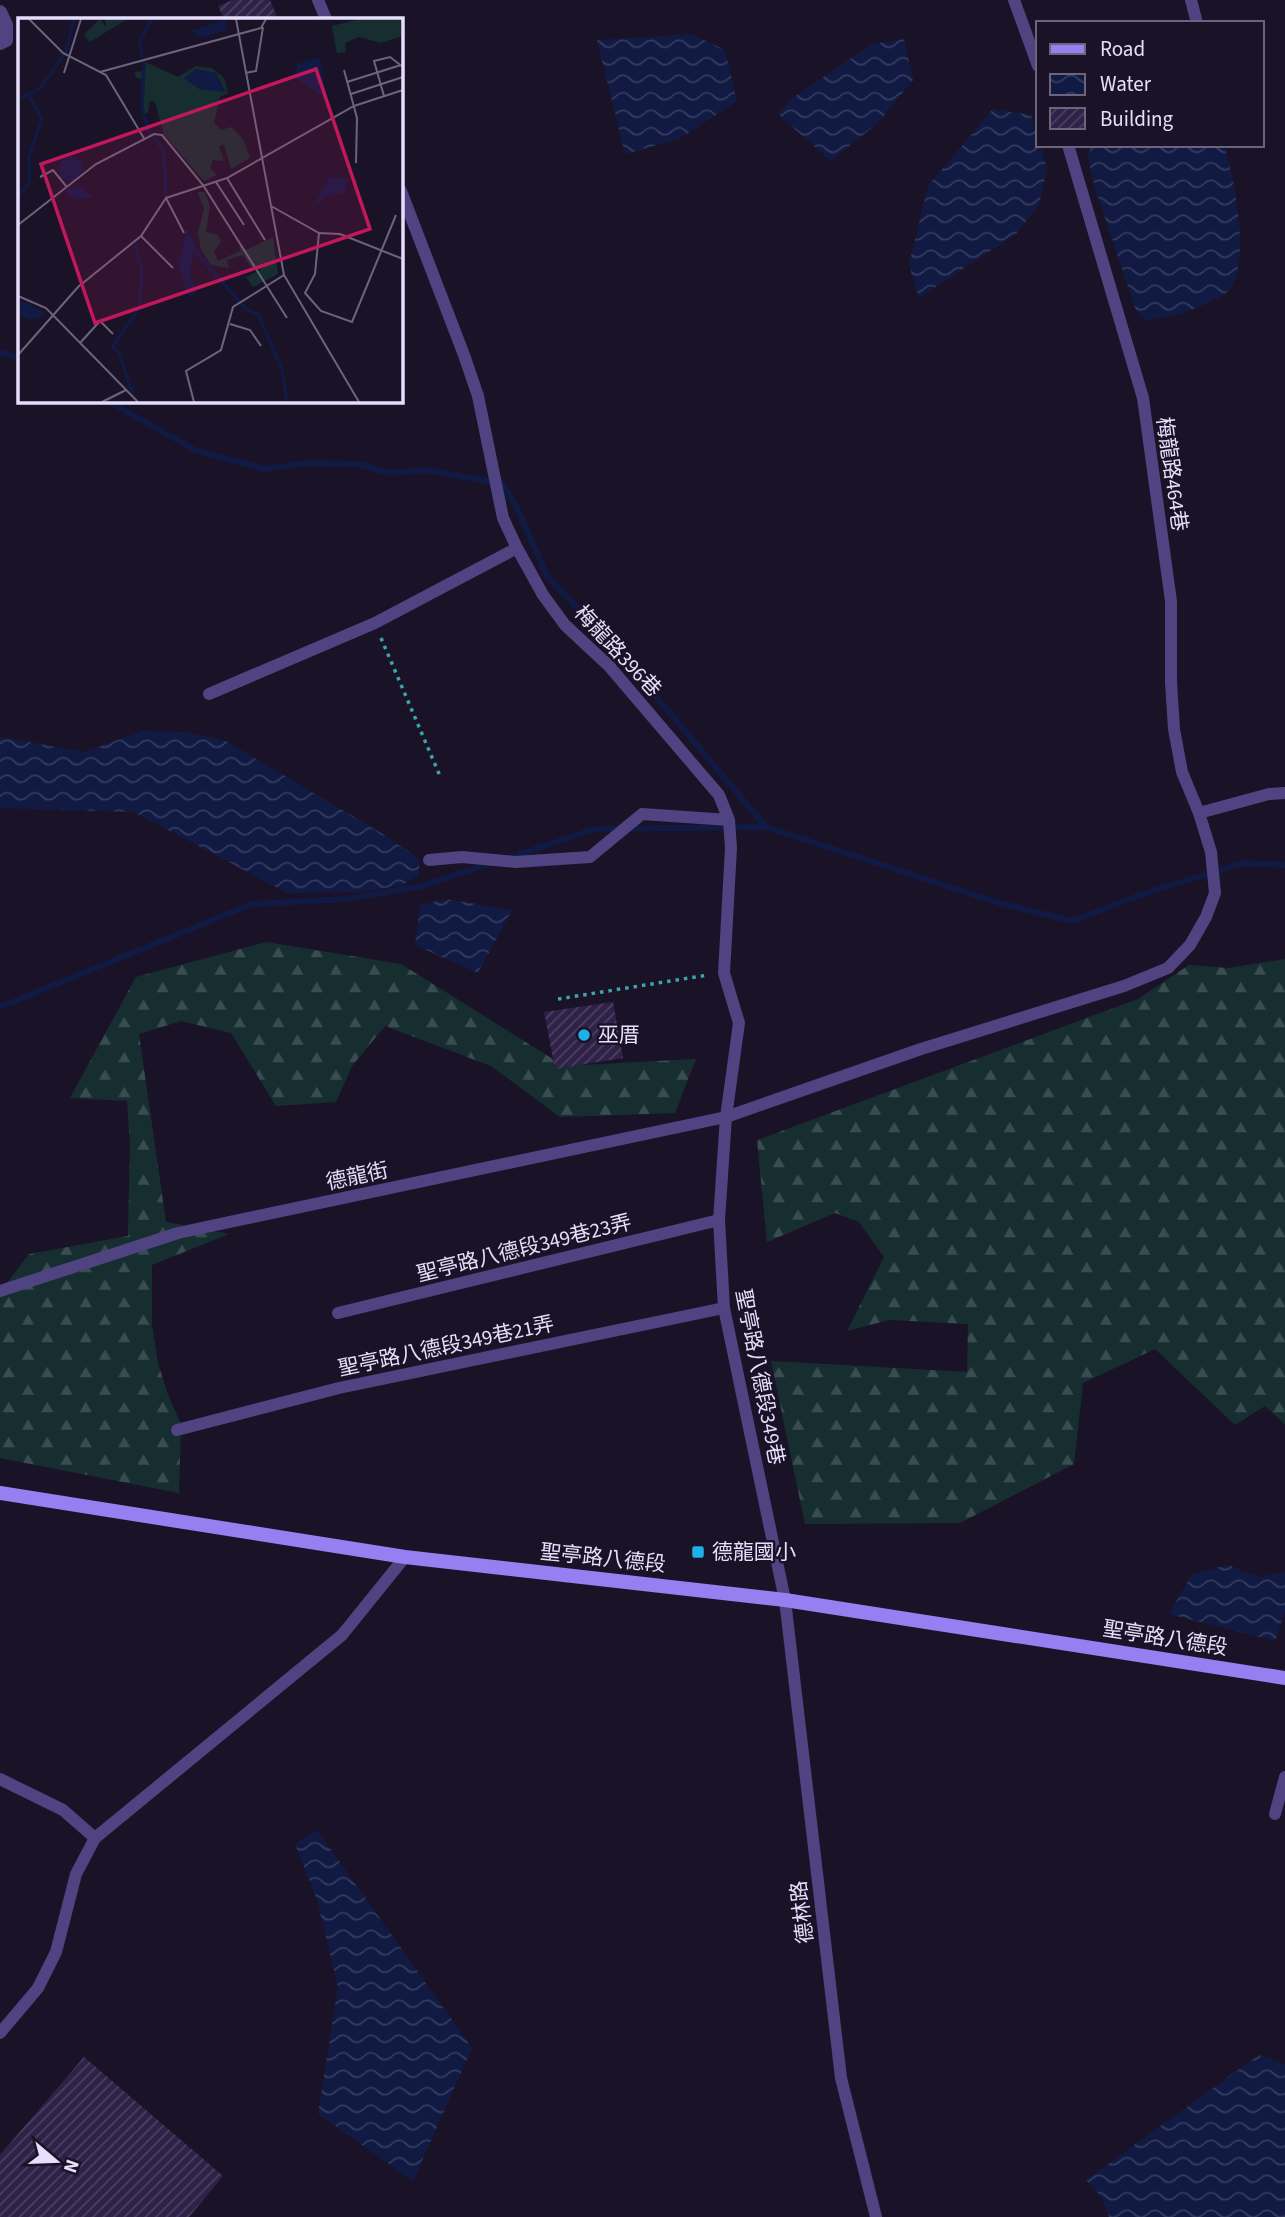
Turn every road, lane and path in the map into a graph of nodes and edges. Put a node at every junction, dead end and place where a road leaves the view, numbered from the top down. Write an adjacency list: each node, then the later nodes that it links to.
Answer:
1 (318, 0): 5 (lane)
2 (1013, 0): 8 (lane)
3 (1191, 0): 6 (lane)
4 (0, 12): 7 (street)
5 (326, 18)
6 (1196, 21)
7 (0, 43)
8 (1036, 61)
9 (1069, 147): 16 (lane, 梅龍路464巷)
10 (402, 194): 11 (lane, 梅龍路396巷)
11 (517, 548): 12 (lane); 17 (lane, 梅龍路396巷)
12 (375, 623): 13 (lane); 14 (path)
13 (209, 694)
14 (440, 776)
15 (1285, 793): 16 (lane)
16 (1199, 813): 21 (lane, 梅龍路464巷)
17 (729, 820): 18 (lane); 19 (lane, 梅龍路396巷)
18 (429, 860)
19 (724, 973): 20 (path); 21 (lane, 梅龍路396巷)
20 (558, 999)
21 (726, 1117): 22 (lane, 聖亭路八德段349巷); 23 (lane, 德龍街)
22 (719, 1220): 24 (lane, 聖亭路八德段349巷); 25 (lane, 聖亭路八德段349巷23弄)
23 (0, 1291)
24 (724, 1308): 26 (lane, 聖亭路八德段349巷21弄); 29 (lane, 聖亭路八德段349巷)
25 (338, 1313)
26 (177, 1430)
27 (0, 1493): 28 (street, 聖亭路八德段)
28 (405, 1557): 29 (street, 聖亭路八德段); 34 (lane)
29 (785, 1600): 30 (street, 聖亭路八德段); 36 (lane, 德林路)
30 (1285, 1678)
31 (1285, 1777): 33 (lane)
32 (0, 1779): 34 (lane)
33 (1275, 1814)
34 (95, 1838): 35 (lane)
35 (0, 2033)
36 (876, 2217)

